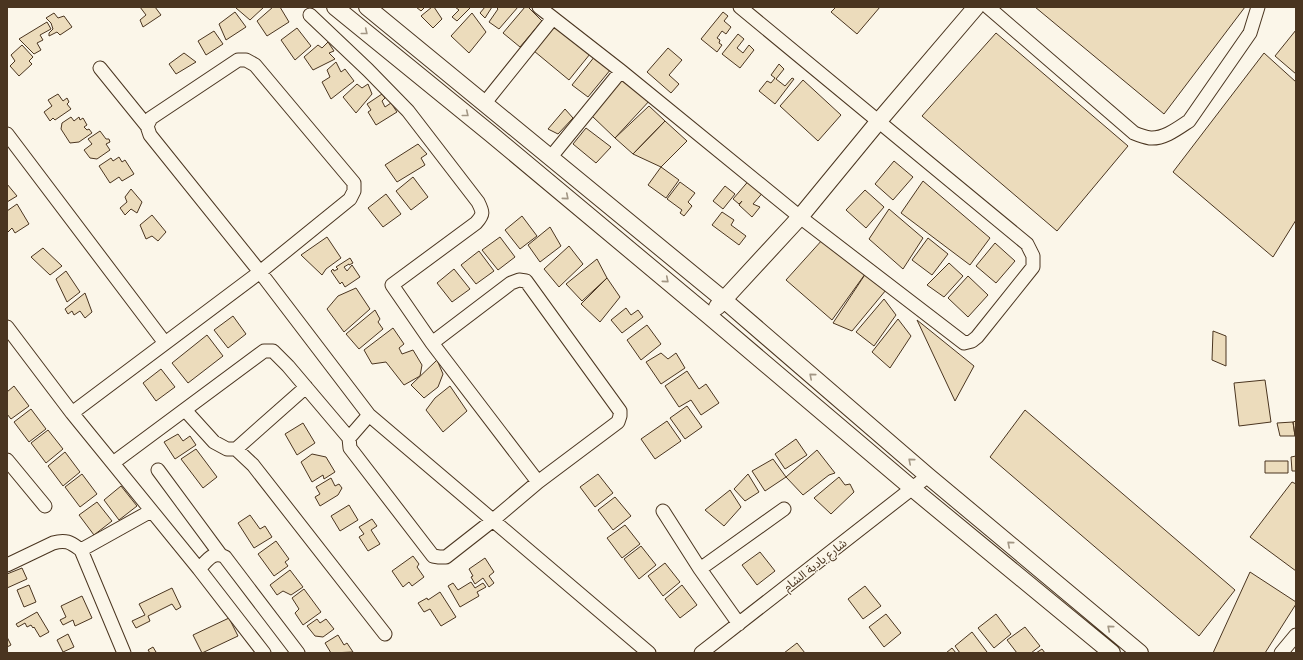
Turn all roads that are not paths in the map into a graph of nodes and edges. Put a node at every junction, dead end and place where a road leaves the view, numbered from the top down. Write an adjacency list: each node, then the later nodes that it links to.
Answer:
1 (335, 7): 20 (street, one-way to 20)
2 (367, 7): 12 (street)
3 (539, 7): 9 (street)
4 (740, 7): 13 (street)
5 (976, 7): 13 (street)
6 (988, 7): 7 (street)
7 (1258, 7)
8 (310, 15): 23 (street)
9 (553, 18): 11 (street); 12 (street)
10 (100, 68): 14 (street)
11 (622, 71): 16 (street); 17 (street)
12 (484, 104): 16 (street)
13 (878, 122): 17 (street); 17 (street)
14 (147, 126): 18 (street); 18 (street)
15 (7, 134): 22 (street)
16 (550, 158): 19 (street)
17 (800, 217): 19 (street)
18 (260, 272): 22 (street); 27 (street)
19 (724, 300): 20 (street); 33 (street, one-way to 19)
20 (709, 316): 35 (street)
21 (7, 327): 26 (street)
22 (165, 343): 26 (street)
23 (432, 343): 34 (street); 34 (street)
24 (306, 387): 25 (street); 28 (street); 29 (street)
25 (185, 410): 29 (street); 31 (street)
26 (72, 413): 31 (street)
27 (369, 415): 28 (street); 40 (street)
28 (349, 438): 40 (street)
29 (236, 449): 49 (street)
30 (7, 460): 36 (street)
31 (112, 463): 38 (street)
32 (158, 470): 42 (street)
33 (928, 476): 35 (street, شارع بادية الشام); 46 (street, one-way to 33)
34 (538, 482): 40 (street)
35 (913, 489): 47 (street); 48 (street, شارع بادية الشام)
36 (45, 506)
37 (784, 509): 45 (street)
38 (151, 511): 41 (street); 44 (street)
39 (663, 511): 45 (street)
40 (492, 520): 54 (street)
41 (81, 550): 43 (street); 51 (street)
42 (220, 554): 44 (street); 53 (street)
43 (7, 565)
44 (199, 569): 52 (street)
45 (700, 569): 48 (street)
46 (1083, 606): 47 (street); 57 (street, one-way to 46)
47 (1072, 620): 56 (street)
48 (740, 624): 55 (street, شارع بادية الشام)
49 (385, 634)
50 (1296, 635): 58 (street)
51 (124, 653)
52 (264, 653)
53 (298, 653)
54 (649, 653)
55 (701, 653)
56 (1112, 653)
57 (1140, 653)
58 (1281, 653)

